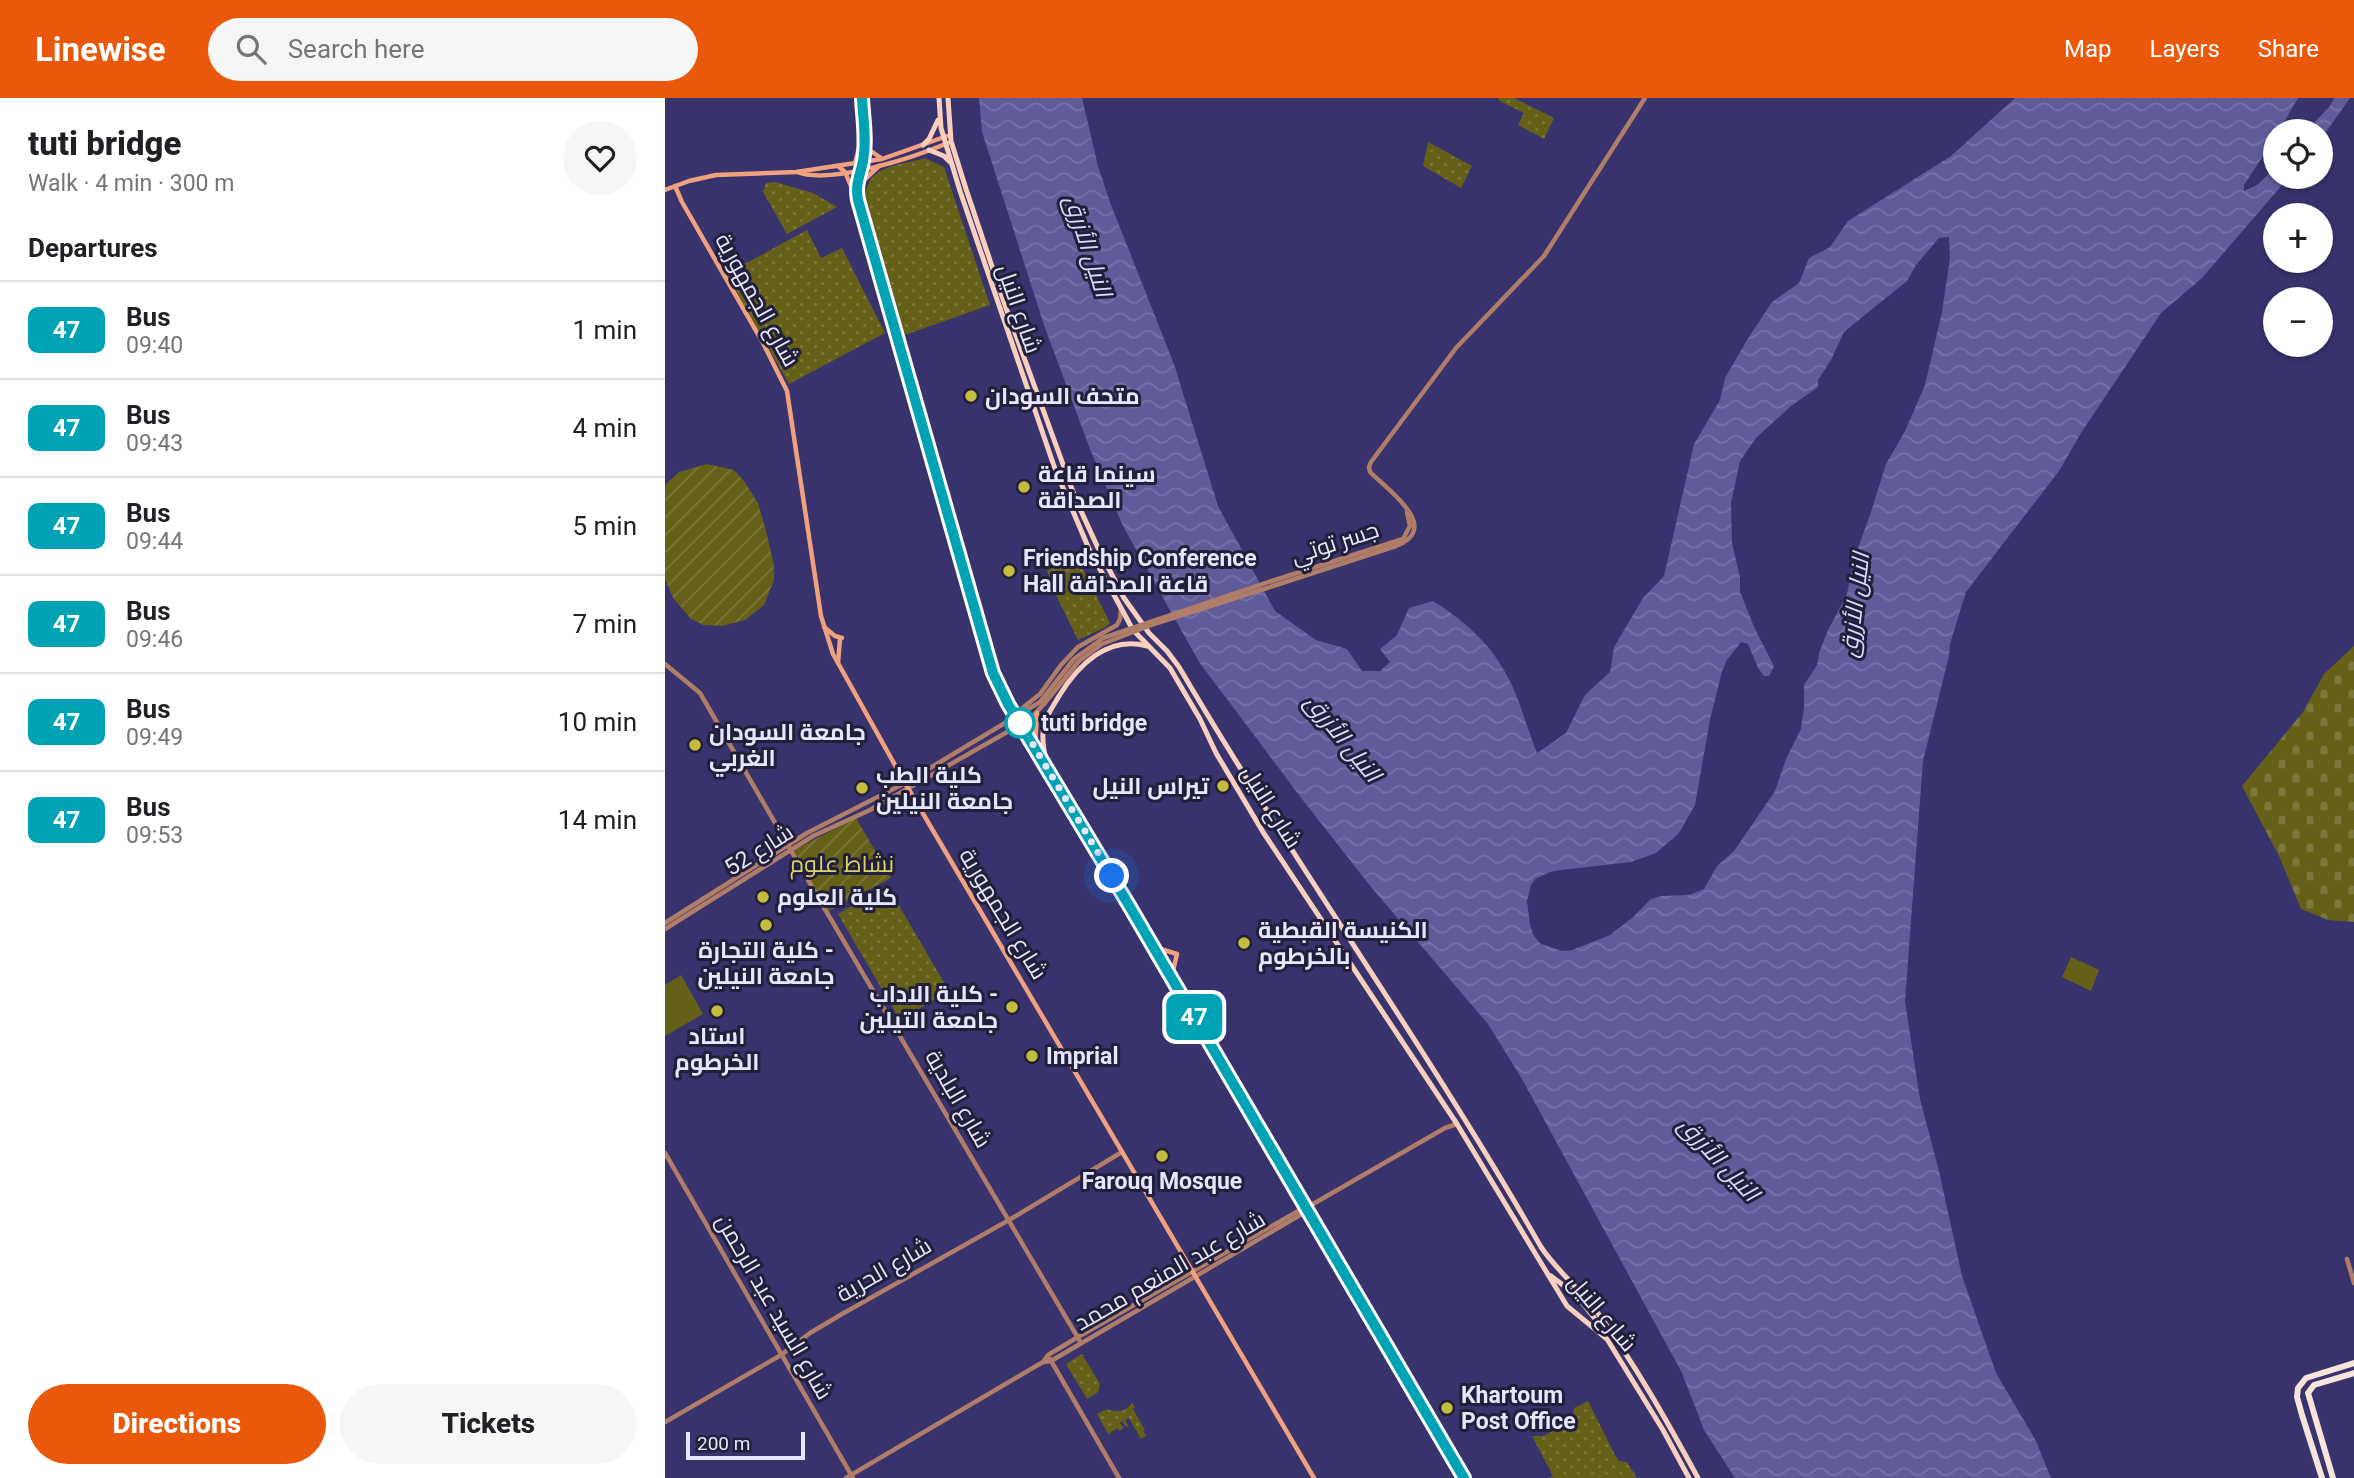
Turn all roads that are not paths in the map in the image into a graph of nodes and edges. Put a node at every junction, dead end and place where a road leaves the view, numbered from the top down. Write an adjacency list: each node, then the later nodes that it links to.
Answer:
1 (862, 98): 6 (main road)
2 (939, 98): 5 (main road, شارع النيل)
3 (948, 98): 7 (main road, شارع النيل)
4 (1645, 98): 33 (street, جسر توتي, bridge)
5 (939, 117): 7 (main road, شارع النيل); 9 (main road)
6 (864, 132): 8 (main road); 12 (main road)
7 (947, 139): 9 (main road); 13 (main road, شارع النيل); 21 (main road, شارع النيل)
8 (865, 146): 10 (main road); 11 (main road)
9 (926, 148): 10 (main road); 13 (main road); 15 (main road)
10 (882, 159): 11 (main road)
11 (863, 162): 12 (main road); 16 (main road)
12 (855, 163): 14 (main road)
13 (951, 163): 21 (main road, شارع النيل)
14 (838, 166): 17 (main road); 18 (main road)
15 (880, 166): 16 (main road); 22 (main road)
16 (861, 170): 18 (main road); 22 (main road)
17 (796, 172): 18 (main road); 19 (main road)
18 (845, 172): 22 (main road)
19 (675, 186): 20 (main road); 29 (main road, شارع الجمهورية)
20 (665, 190)
21 (963, 190): 23 (main road, شارع النيل)
22 (858, 202): 35 (main road)
23 (1029, 380): 24 (main road, شارع النيل); 25 (main road, شارع النيل)
24 (1053, 439): 25 (main road); 26 (main road, شارع النيل)
25 (1046, 442): 27 (main road, شارع النيل)
26 (1091, 533): 27 (main road); 48 (main road, شارع النيل)
27 (1083, 537): 28 (main road, شارع النيل)
28 (1121, 608): 30 (main road, شارع النيل); 35 (street)
29 (824, 627): 32 (main road, شارع الجمهورية); 32 (main road)
30 (1151, 647): 34 (main road); 45 (main road, شارع النيل)
31 (665, 664): 40 (street, شارع البلدية)
32 (838, 664): 39 (main road, شارع الجمهورية)
33 (1041, 707): 34 (street); 35 (street); 36 (street, شارع 52); 37 (main road)
34 (1049, 714): 38 (main road)
35 (1016, 715): 36 (main road); 39 (street, شارع 52)
36 (1020, 723): 37 (main road); 39 (street, شارع 52)
37 (1035, 748): 38 (main road)
38 (1048, 768): 43 (main road)
39 (907, 785): 40 (street, شارع 52); 46 (main road, شارع الجمهورية)
40 (790, 848): 41 (street, شارع 52); 42 (street, شارع 52); 51 (street, شارع البلدية)
41 (665, 923)
42 (665, 929)
43 (1153, 947): 44 (main road); 44 (main road)
44 (1171, 979): 50 (main road)
45 (1455, 1122): 49 (main road, شارع النيل); 50 (street, شارع عبد المنعم محمد)
46 (1122, 1152): 51 (street, شارع الحرية); 54 (main road, شارع الجمهورية)
47 (665, 1153): 60 (street, شارع السيد عبد الرحمن)
48 (1495, 1167): 49 (main road); 57 (main road, شارع النيل)
49 (1485, 1169): 53 (main road, شارع النيل)
50 (1306, 1209): 54 (street, شارع عبد المنعم محمد); 70 (main road)
51 (1009, 1220): 58 (street, شارع البلدية); 60 (street, شارع الحرية)
52 (2347, 1259): 55 (street)
53 (1546, 1272): 57 (main road); 64 (main road, شارع النيل)
54 (1194, 1274): 56 (street, شارع عبد المنعم محمد); 69 (main road, شارع الجمهورية)
55 (2354, 1283)
56 (1114, 1321): 58 (street, شارع عبد المنعم محمد); 59 (street, شارع عبد المنعم محمد)
57 (1610, 1330): 63 (main road, شارع النيل)
58 (1078, 1337): 59 (street, شارع البلدية); 61 (street, شارع عبد المنعم محمد)
59 (1081, 1343): 61 (street, شارع عبد المنعم محمد)
60 (781, 1355): 66 (street, شارع الحرية); 67 (street, شارع السيد عبد الرحمن)
61 (1050, 1358): 67 (street, شارع عبد المنعم محمد); 68 (street)
62 (2354, 1363): 73 (highway)
63 (1632, 1364): 64 (main road); 72 (main road, شارع النيل)
64 (1626, 1369): 71 (main road, شارع النيل)
65 (2354, 1373): 74 (highway)
66 (665, 1422)
67 (850, 1477)
68 (1119, 1478)
69 (1314, 1478)
70 (1464, 1478)
71 (1689, 1478)
72 (1698, 1478)
73 (2322, 1478)
74 (2333, 1478)

